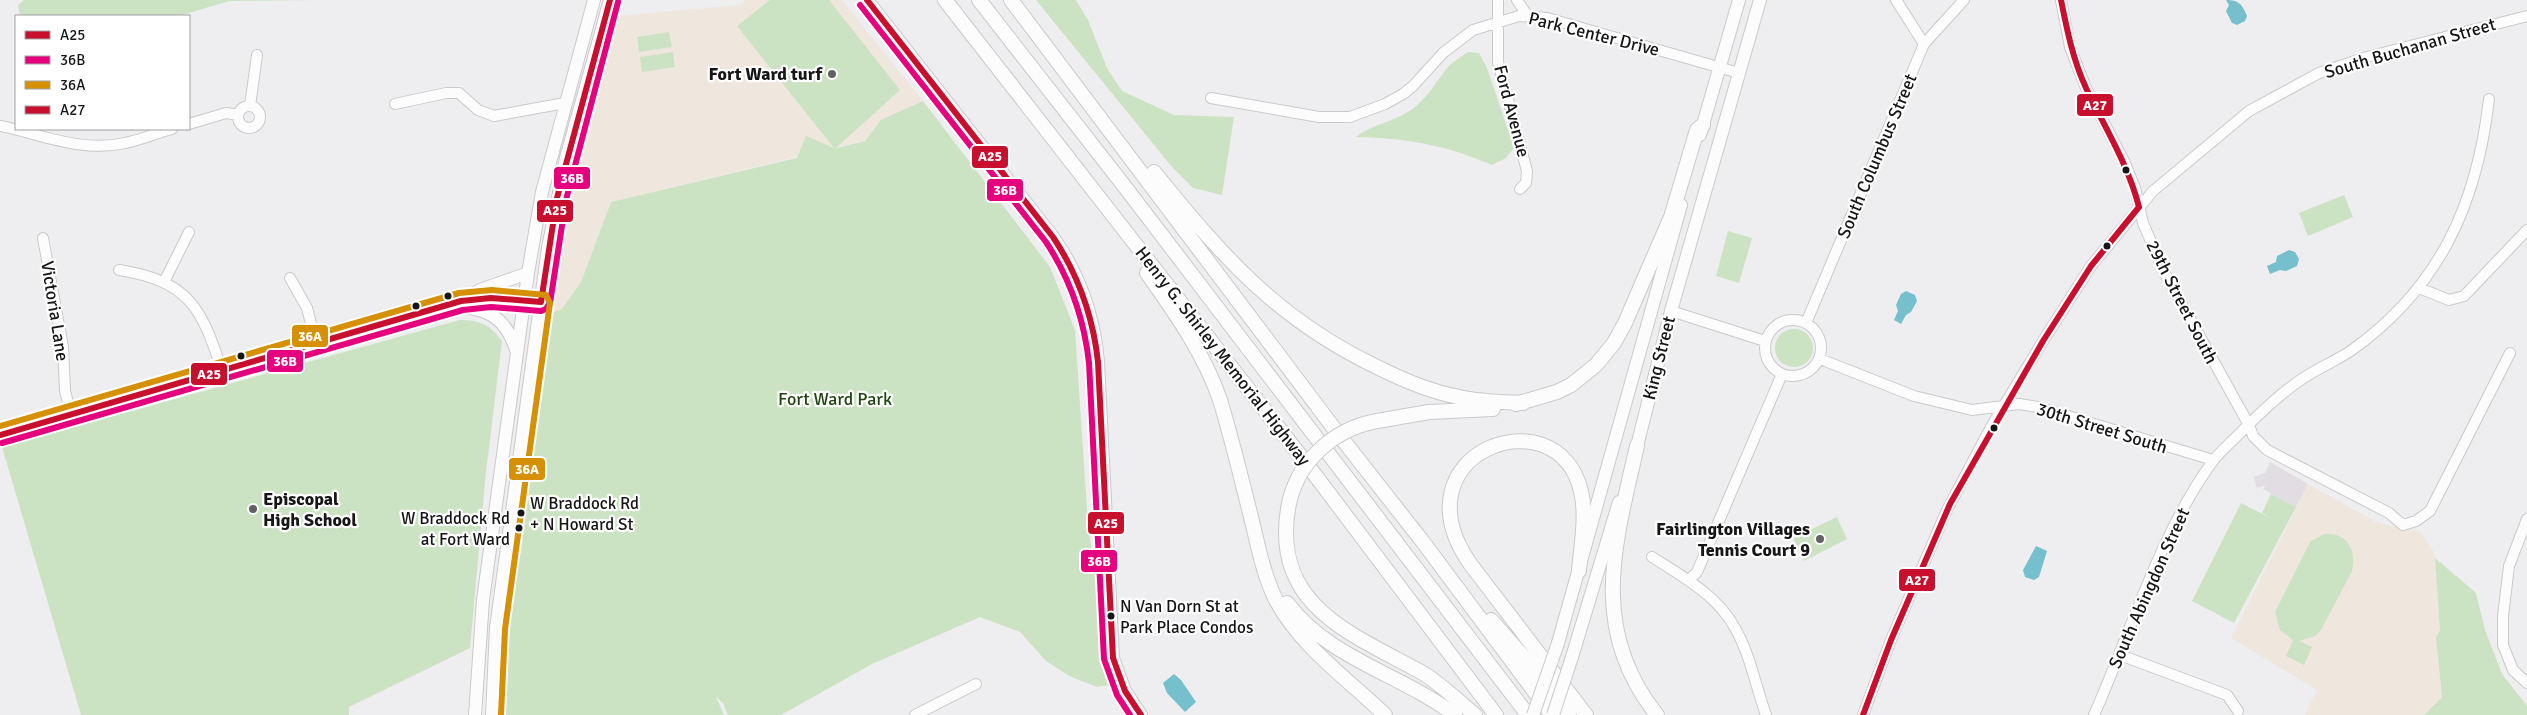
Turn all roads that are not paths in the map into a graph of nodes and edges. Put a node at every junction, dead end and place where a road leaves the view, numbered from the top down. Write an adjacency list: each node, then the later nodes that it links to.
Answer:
1 (594, 0): 25 (main road)
2 (610, 0): 46 (main road)
3 (867, 0): 77 (main road)
4 (945, 0): 33 (highway, Henry G. Shirley Memorial Highway)
5 (979, 0): 82 (highway)
6 (1011, 0): 18 (highway)
7 (1498, 0): 17 (street, Ford Avenue)
8 (1517, 0): 15 (street)
9 (1739, 0): 21 (main road, King Street)
10 (1760, 0): 22 (main road, King Street)
11 (1910, 0): 14 (street)
12 (1964, 0): 19 (street, South Columbus Street)
13 (2061, 0): 35 (street, 29th Street South)
14 (1898, 4): 19 (street)
15 (1527, 15): 17 (street, Park Center Drive); 21 (street, Park Center Drive)
16 (2527, 16): 35 (street, South Buchanan Street)
17 (1496, 22): 23 (street, Park Center Drive); 34 (street, Ford Avenue)
18 (1039, 36): 57 (highway); 65 (highway)
19 (1924, 44): 49 (street, South Columbus Street)
20 (257, 55): 27 (street)
21 (1719, 68): 22 (street, Park Center Drive); 30 (main road, King Street)
22 (1739, 73): 48 (main road, King Street)
23 (1211, 98)
24 (2488, 98): 43 (street, South Abingdon Street)
25 (565, 103): 26 (street); 40 (main road)
26 (395, 104)
27 (250, 106): 28 (street); 28 (street)
28 (238, 115): 29 (street)
29 (190, 124)
30 (1703, 125): 57 (highway); 68 (main road, King Street)
31 (0, 126): 32 (street)
32 (166, 130)
33 (1060, 148): 67 (highway); 81 (highway, Henry G. Shirley Memorial Highway)
34 (1520, 189)
35 (2139, 206): 58 (street, South Buchanan Street); 60 (street, 29th Street South)
36 (2527, 230): 43 (street)
37 (189, 232): 42 (street)
38 (43, 238): 59 (street, Victoria Lane)
39 (119, 270): 42 (street)
40 (528, 273): 44 (main road); 45 (main road)
41 (290, 278): 51 (street)
42 (164, 282): 55 (street)
43 (2419, 288): 60 (street, South Abingdon Street)
44 (461, 301): 45 (street); 47 (street)
45 (525, 301): 46 (street); 53 (main road)
46 (541, 302): 75 (main road)
47 (448, 305): 51 (street); 53 (main road)
48 (1671, 311): 50 (street); 62 (main road, King Street)
49 (1806, 323): 50 (street); 54 (street)
50 (1766, 341): 56 (street)
51 (316, 343): 55 (street)
52 (2510, 352): 60 (street, 29th Street South)
53 (517, 353): 74 (main road)
54 (1820, 359): 56 (street); 58 (street, 30th Street South)
55 (222, 370): 59 (street)
56 (1782, 374): 69 (street)
57 (1523, 403): 80 (highway, bridge)
58 (2005, 405): 63 (street, 30th Street South); 89 (street, South Buchanan Street)
59 (71, 414): 61 (street)
60 (2249, 425): 63 (street, South Abingdon Street)
61 (0, 435)
62 (1637, 446): 84 (main road, King Street, bridge); 87 (highway)
63 (2213, 460): 70 (street, South Abingdon Street)
64 (2527, 519): 71 (street)
65 (1423, 542): 84 (highway); 85 (highway)
66 (1652, 557): 69 (street)
67 (1262, 562): 78 (highway); 79 (highway)
68 (1579, 571): 83 (main road, King Street, bridge); 86 (highway)
69 (1689, 580): 88 (street)
70 (2120, 655): 73 (street); 90 (street, South Abingdon Street)
71 (2527, 683)
72 (976, 684): 76 (street)
73 (2238, 711)
74 (475, 715)
75 (492, 715)
76 (915, 715)
77 (1141, 715)
78 (1385, 715)
79 (1455, 715)
80 (1475, 715)
81 (1496, 715)
82 (1528, 715)
83 (1533, 715)
84 (1552, 715)
85 (1569, 715)
86 (1586, 715)
87 (1657, 715)
88 (1766, 715)
89 (1864, 715)
90 (2094, 715)

